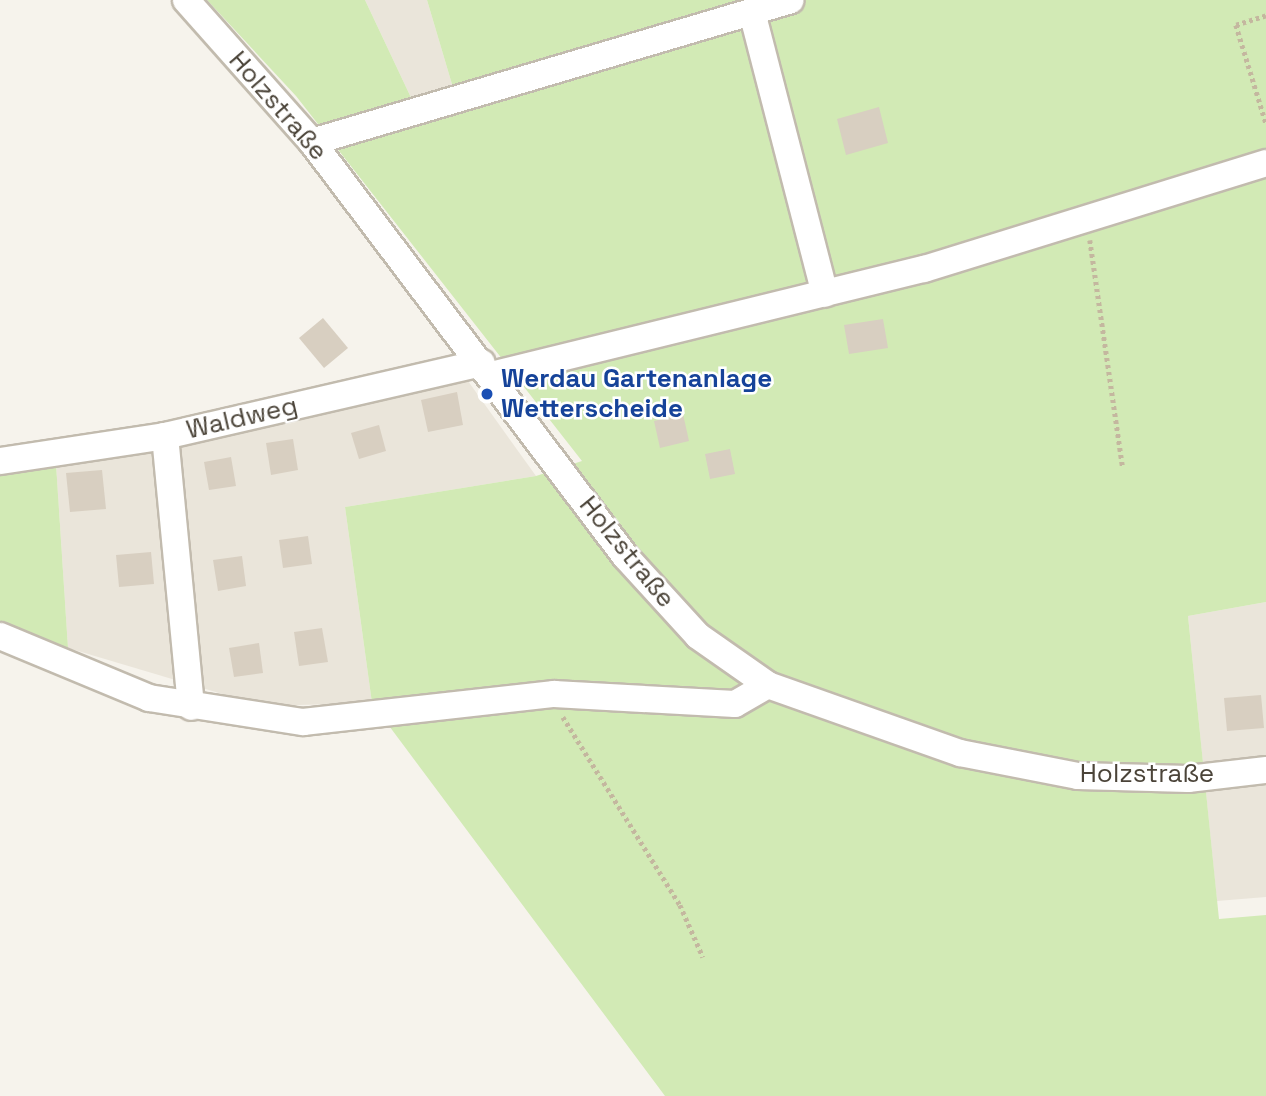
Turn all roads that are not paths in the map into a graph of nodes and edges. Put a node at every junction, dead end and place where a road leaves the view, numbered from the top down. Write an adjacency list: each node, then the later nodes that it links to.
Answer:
1 (186, 0): 4 (street, Holzstraße)
2 (790, 0): 3 (street)
3 (752, 12): 4 (street); 6 (street)
4 (312, 142): 7 (street, Holzstraße)
5 (1266, 163): 6 (street, Waldweg)
6 (825, 294): 7 (street, Waldweg)
7 (487, 369): 8 (street, Waldweg); 11 (street, Holzstraße)
8 (165, 436): 9 (street, Waldweg); 12 (street)
9 (0, 461)
10 (0, 636): 12 (street)
11 (768, 685): 12 (street); 13 (street, Holzstraße)
12 (191, 707)
13 (1266, 771)

